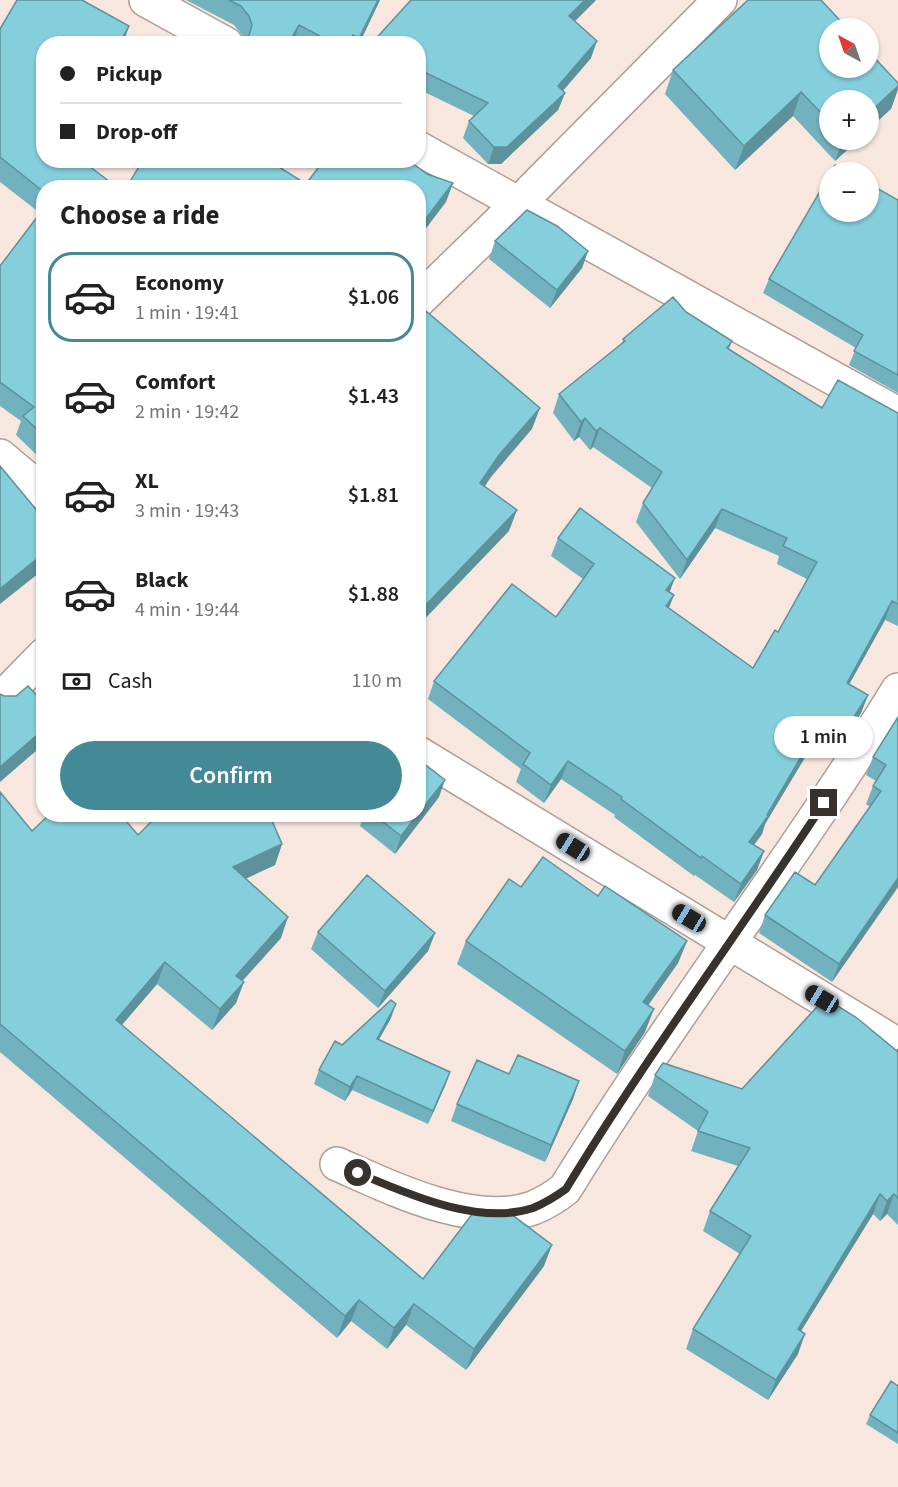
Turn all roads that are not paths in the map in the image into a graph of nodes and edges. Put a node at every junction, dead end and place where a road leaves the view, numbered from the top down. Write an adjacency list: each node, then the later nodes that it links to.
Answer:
1 (146, 0): 3 (street)
2 (720, 0): 5 (street)
3 (211, 36)
4 (426, 152): 5 (street)
5 (519, 203): 6 (street); 7 (street)
6 (426, 293)
7 (898, 414)
8 (0, 456): 9 (street)
9 (36, 487)
10 (36, 663): 12 (street)
11 (898, 690): 14 (street)
12 (0, 700)
13 (426, 758): 14 (street)
14 (728, 942): 15 (street); 16 (street)
15 (898, 1045)
16 (337, 1164)

